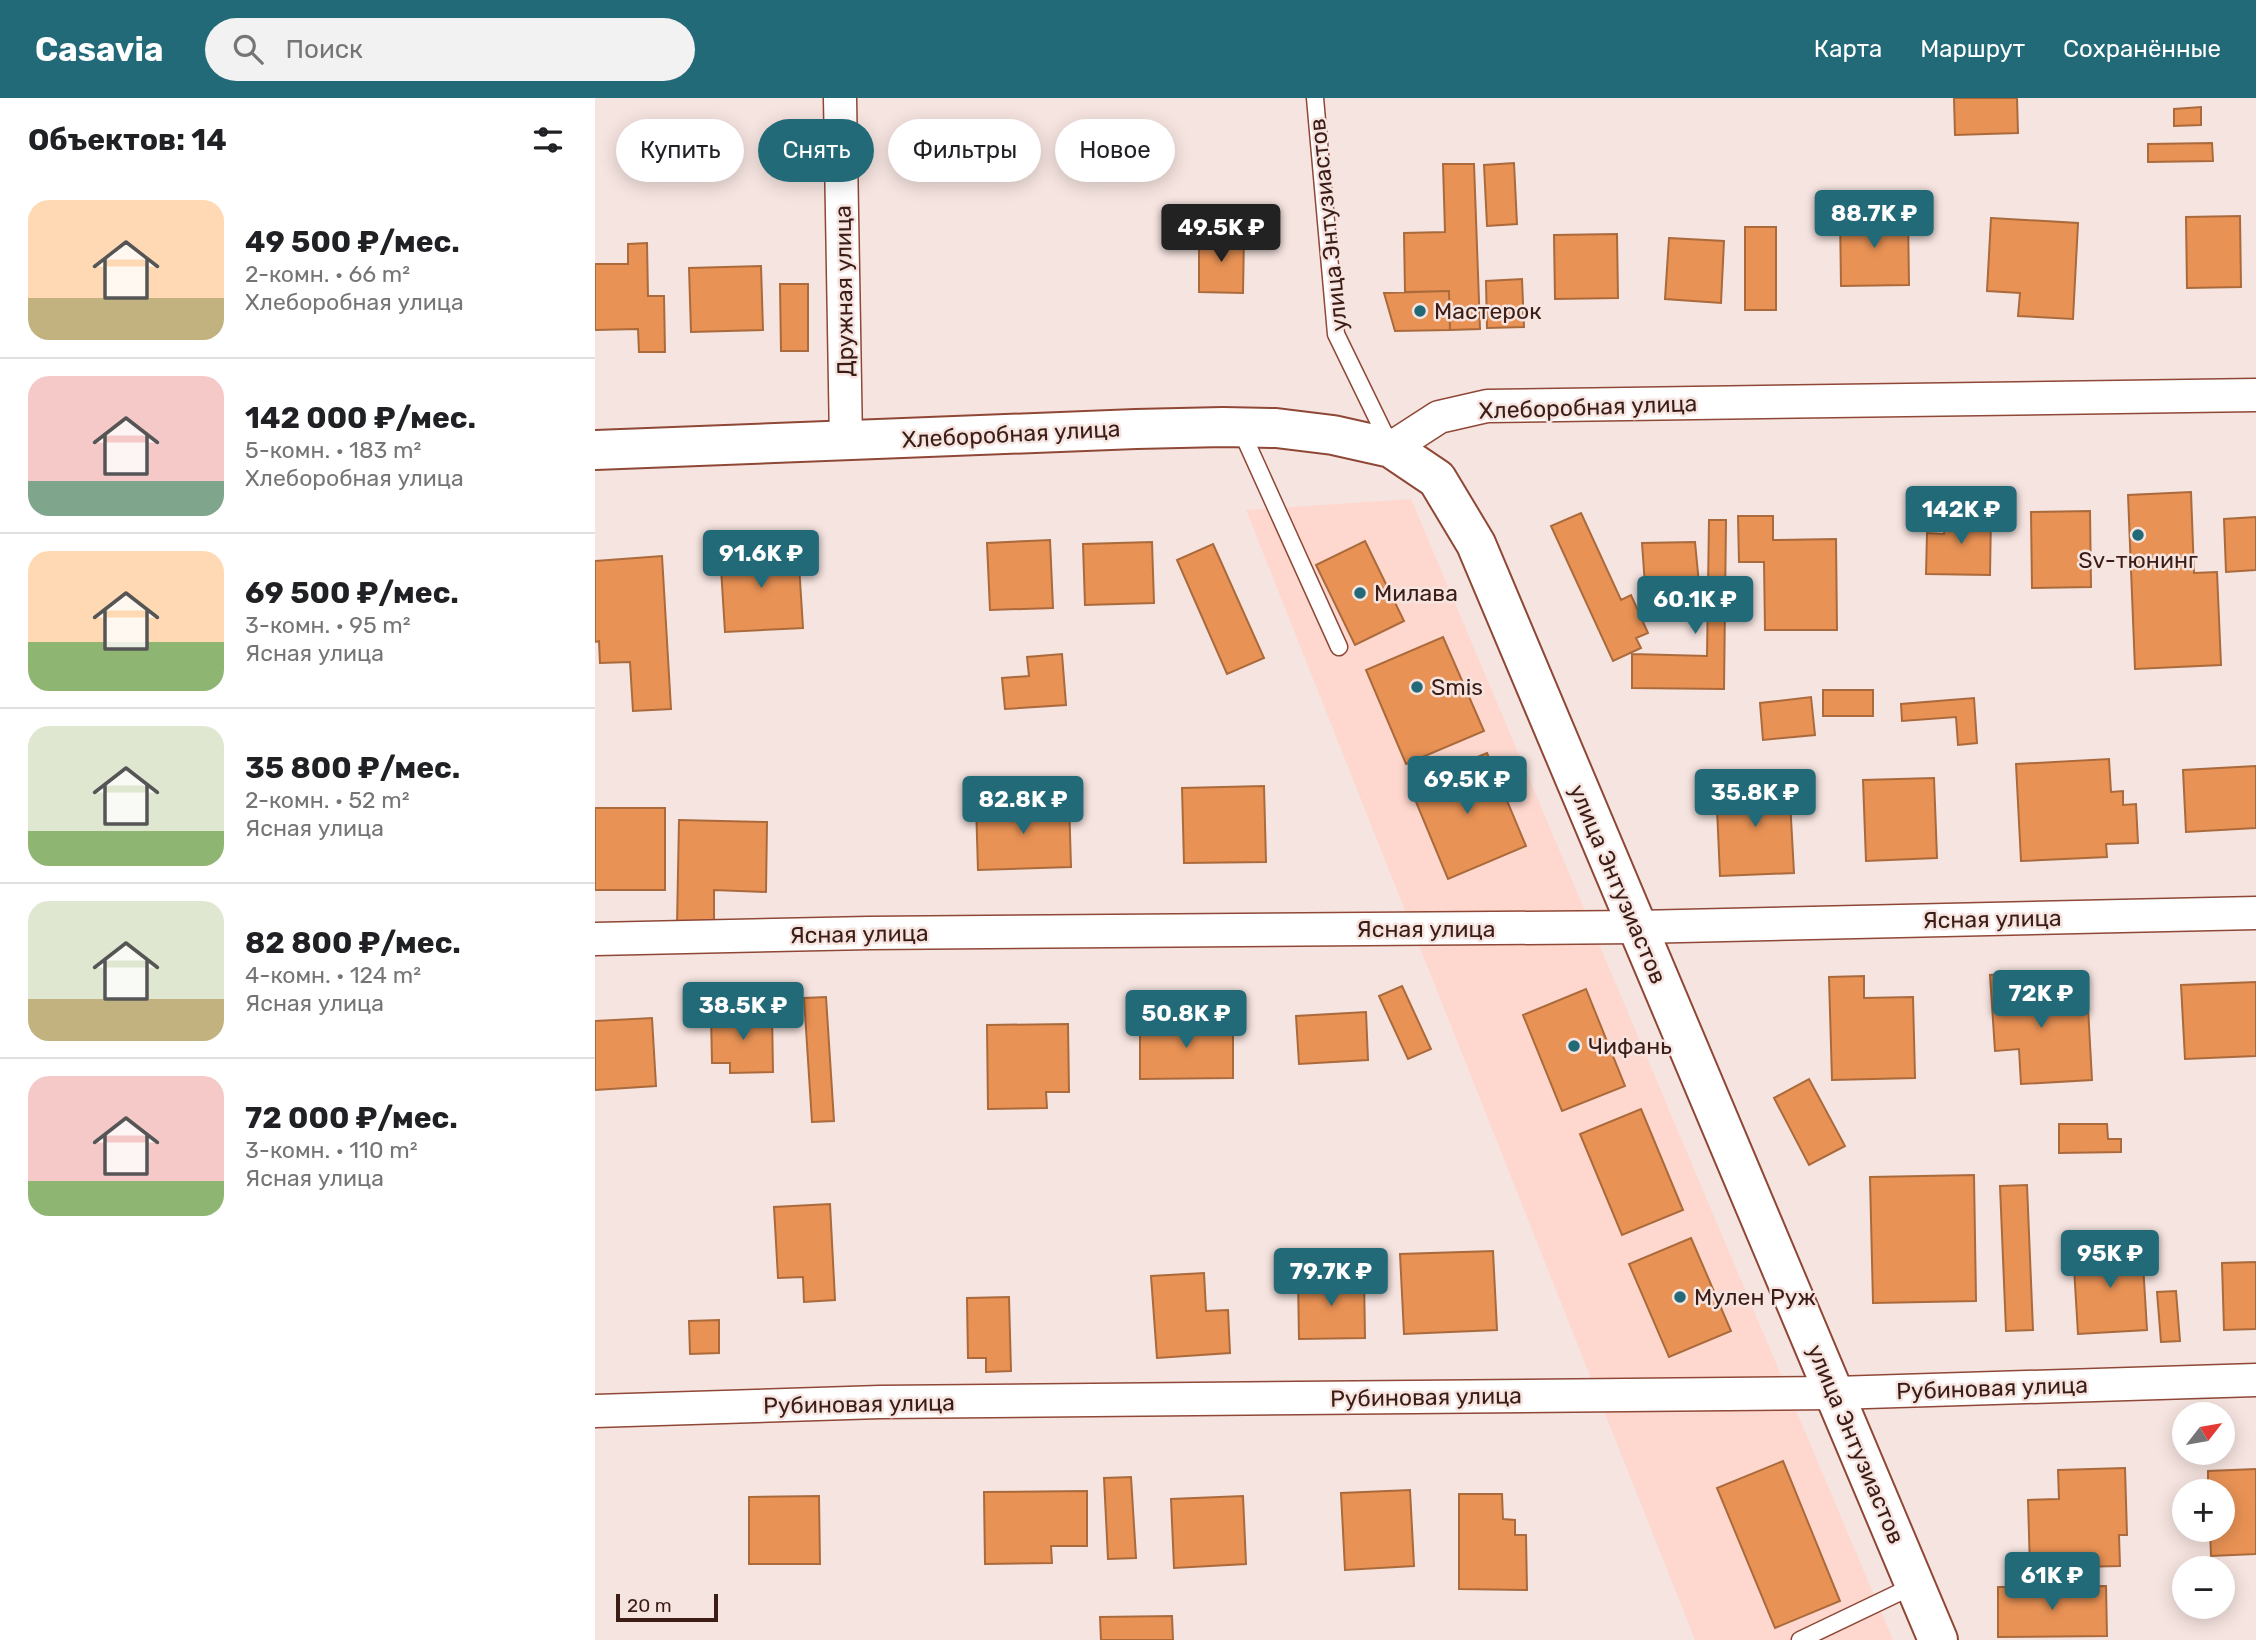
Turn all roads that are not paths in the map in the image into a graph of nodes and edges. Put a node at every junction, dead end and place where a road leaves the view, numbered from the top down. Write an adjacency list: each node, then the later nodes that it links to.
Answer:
1 (841, 98): 5 (street, Дружная улица)
2 (1315, 98): 6 (lane, улица Энтузиастов)
3 (2256, 396): 6 (street, Хлеборобная улица)
4 (1240, 428): 5 (street, Хлеборобная улица); 6 (street, Хлеборобная улица); 8 (lane)
5 (846, 442): 7 (street, Хлеборобная улица)
6 (1391, 447): 10 (street, улица Энтузиастов)
7 (595, 450)
8 (1339, 647)
9 (2256, 913): 10 (street, Ясная улица)
10 (1637, 927): 11 (street, Ясная улица); 13 (street, улица Энтузиастов)
11 (595, 939)
12 (2256, 1380): 13 (street, Рубиновая улица)
13 (1835, 1392): 14 (street, Рубиновая улица); 15 (street, улица Энтузиастов)
14 (595, 1411)
15 (1915, 1585): 16 (lane); 17 (street, улица Энтузиастов)
16 (1800, 1640)
17 (1938, 1640)

